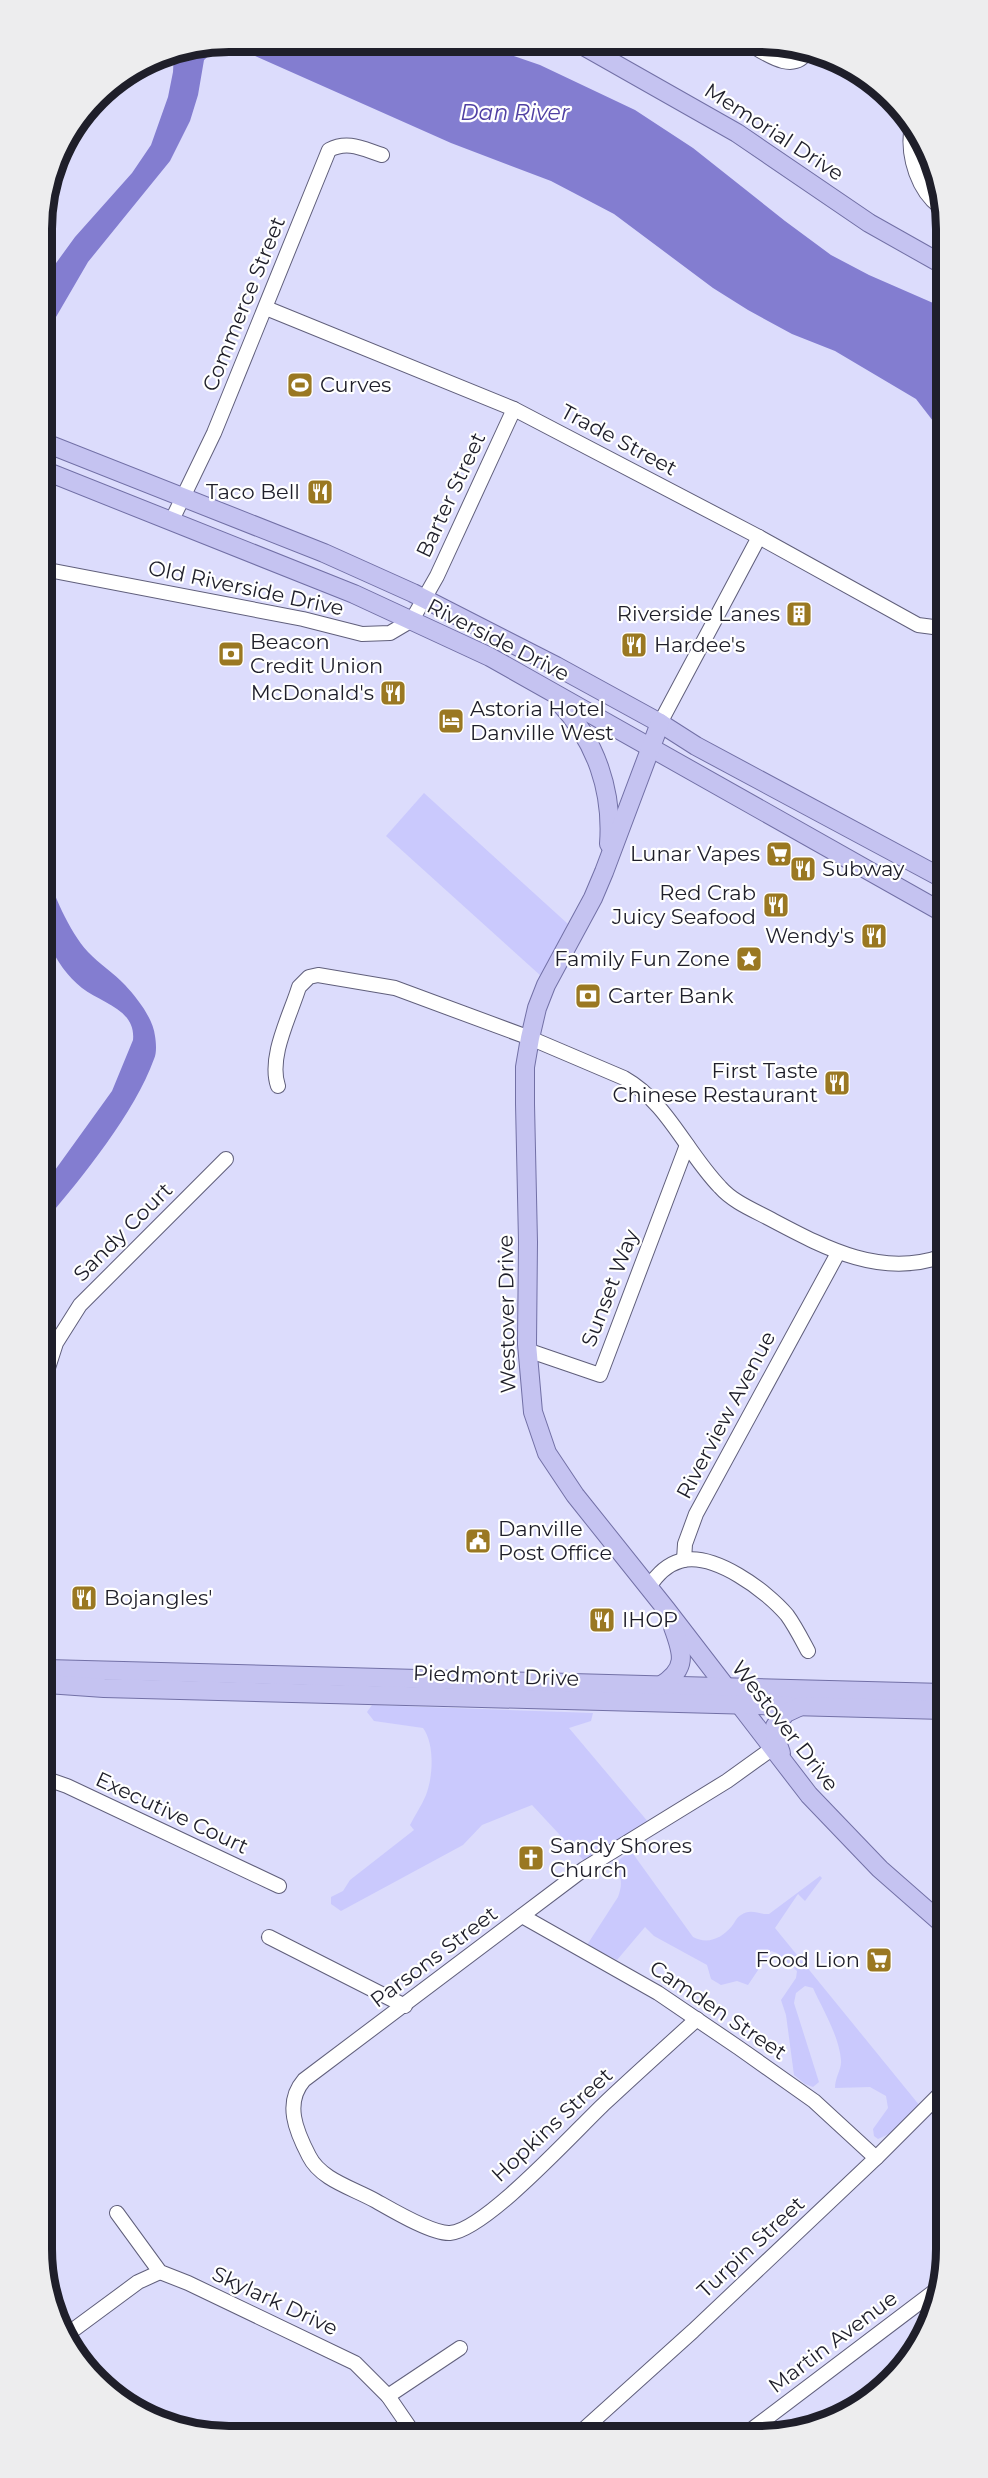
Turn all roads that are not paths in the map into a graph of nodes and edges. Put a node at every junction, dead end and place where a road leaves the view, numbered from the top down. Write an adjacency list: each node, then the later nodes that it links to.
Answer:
1 (596, 53): 7 (main road, Memorial Drive)
2 (766, 53): 3 (street)
3 (801, 58)
4 (911, 140): 6 (street)
5 (382, 155): 8 (street, Commerce Street)
6 (933, 201)
7 (936, 261)
8 (266, 308): 9 (street, Trade Street); 12 (street, Commerce Street)
9 (514, 409): 14 (street, Trade Street); 16 (street, Barter Street)
10 (53, 446): 12 (main road, Riverside Drive)
11 (53, 474): 13 (main road, Riverside Drive)
12 (184, 498): 13 (street, Commerce Street); 16 (main road, Riverside Drive)
13 (171, 522): 17 (main road, Riverside Drive)
14 (759, 537): 18 (street, Trade Street); 20 (street)
15 (53, 571): 17 (street, Old Riverside Drive)
16 (424, 599): 17 (street); 20 (main road, Riverside Drive)
17 (412, 620): 19 (main road, Riverside Drive)
18 (936, 627)
19 (548, 690): 21 (main road, Riverside Drive); 22 (main road)
20 (660, 723): 21 (main road, Westover Drive); 23 (main road, Riverside Drive)
21 (651, 748): 22 (main road, Westover Drive); 24 (main road, Riverside Drive)
22 (608, 856): 25 (main road, Westover Drive)
23 (936, 875)
24 (936, 908)
25 (530, 1038): 26 (street); 27 (street); 31 (main road, Westover Drive)
26 (278, 1086)
27 (687, 1145): 29 (street); 31 (street, Sunset Way)
28 (226, 1159): 32 (street, Sandy Court)
29 (838, 1252): 30 (street); 33 (street, Riverview Avenue)
30 (935, 1259)
31 (527, 1350): 34 (main road, Westover Drive)
32 (53, 1352)
33 (684, 1560): 34 (street); 36 (street)
34 (649, 1587): 35 (main road, Westover Drive)
35 (666, 1609): 39 (main road); 40 (main road, Westover Drive)
36 (807, 1651)
37 (53, 1669): 39 (main road, Piedmont Drive)
38 (53, 1684): 42 (main road, Piedmont Drive)
39 (660, 1686): 40 (main road, Piedmont Drive)
40 (727, 1688): 41 (main road, Piedmont Drive); 42 (main road, Westover Drive)
41 (935, 1693)
42 (740, 1705): 43 (main road, Piedmont Drive); 45 (main road, Westover Drive)
43 (801, 1706): 44 (main road, Piedmont Drive); 46 (main road)
44 (935, 1710)
45 (773, 1748): 46 (main road, Westover Drive); 49 (street, Parsons Street)
46 (785, 1764): 50 (main road, Westover Drive)
47 (53, 1781): 48 (street, Executive Court)
48 (279, 1886)
49 (522, 1916): 52 (street, Parsons Street); 53 (street, Camden Street)
50 (935, 1917)
51 (269, 1937): 52 (street)
52 (405, 2006): 57 (street, Parsons Street)
53 (697, 2019): 55 (street, Camden Street); 57 (street, Hopkins Street)
54 (935, 2099): 55 (street, Turpin Street)
55 (876, 2158): 64 (street, Turpin Street)
56 (117, 2213): 58 (street)
57 (424, 2225)
58 (160, 2272): 60 (street); 62 (street, Skylark Drive)
59 (929, 2296): 65 (street, Martin Avenue)
60 (72, 2330)
61 (460, 2348): 62 (street)
62 (388, 2396): 63 (street, Skylark Drive)
63 (408, 2426)
64 (588, 2426)
65 (756, 2426)

